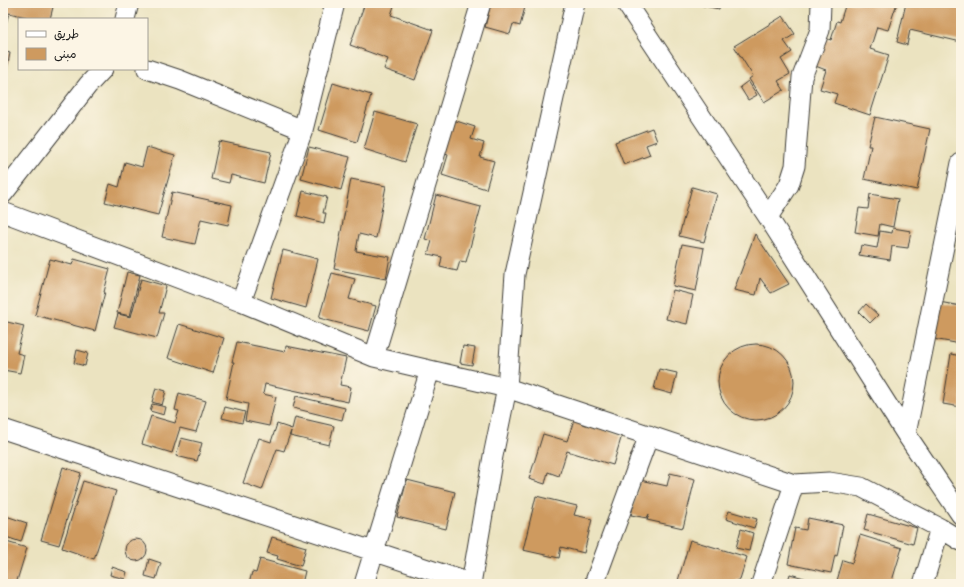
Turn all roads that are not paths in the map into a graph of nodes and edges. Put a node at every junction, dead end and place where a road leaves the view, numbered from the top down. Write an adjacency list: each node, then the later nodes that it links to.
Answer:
1 (129, 3): 7 (street)
2 (334, 3): 10 (street)
3 (481, 3): 16 (street)
4 (575, 3): 18 (street)
5 (626, 3): 14 (street)
6 (821, 3): 14 (street)
7 (125, 18)
8 (148, 69): 10 (street)
9 (102, 70): 12 (street)
10 (303, 130): 15 (street)
11 (961, 163): 20 (street)
12 (3, 194)
13 (3, 212): 15 (street)
14 (768, 217): 20 (street)
15 (241, 302): 16 (street)
16 (374, 357): 17 (street)
17 (430, 370): 18 (street); 26 (street)
18 (507, 388): 21 (street); 28 (street)
19 (3, 429): 26 (street)
20 (906, 434): 23 (street)
21 (649, 435): 22 (street); 29 (street)
22 (794, 484): 24 (street); 30 (street)
23 (961, 516)
24 (940, 528): 25 (street); 31 (street)
25 (961, 541)
26 (375, 552): 27 (street); 28 (street)
27 (364, 584)
28 (472, 584)
29 (594, 584)
30 (761, 584)
31 (923, 584)

